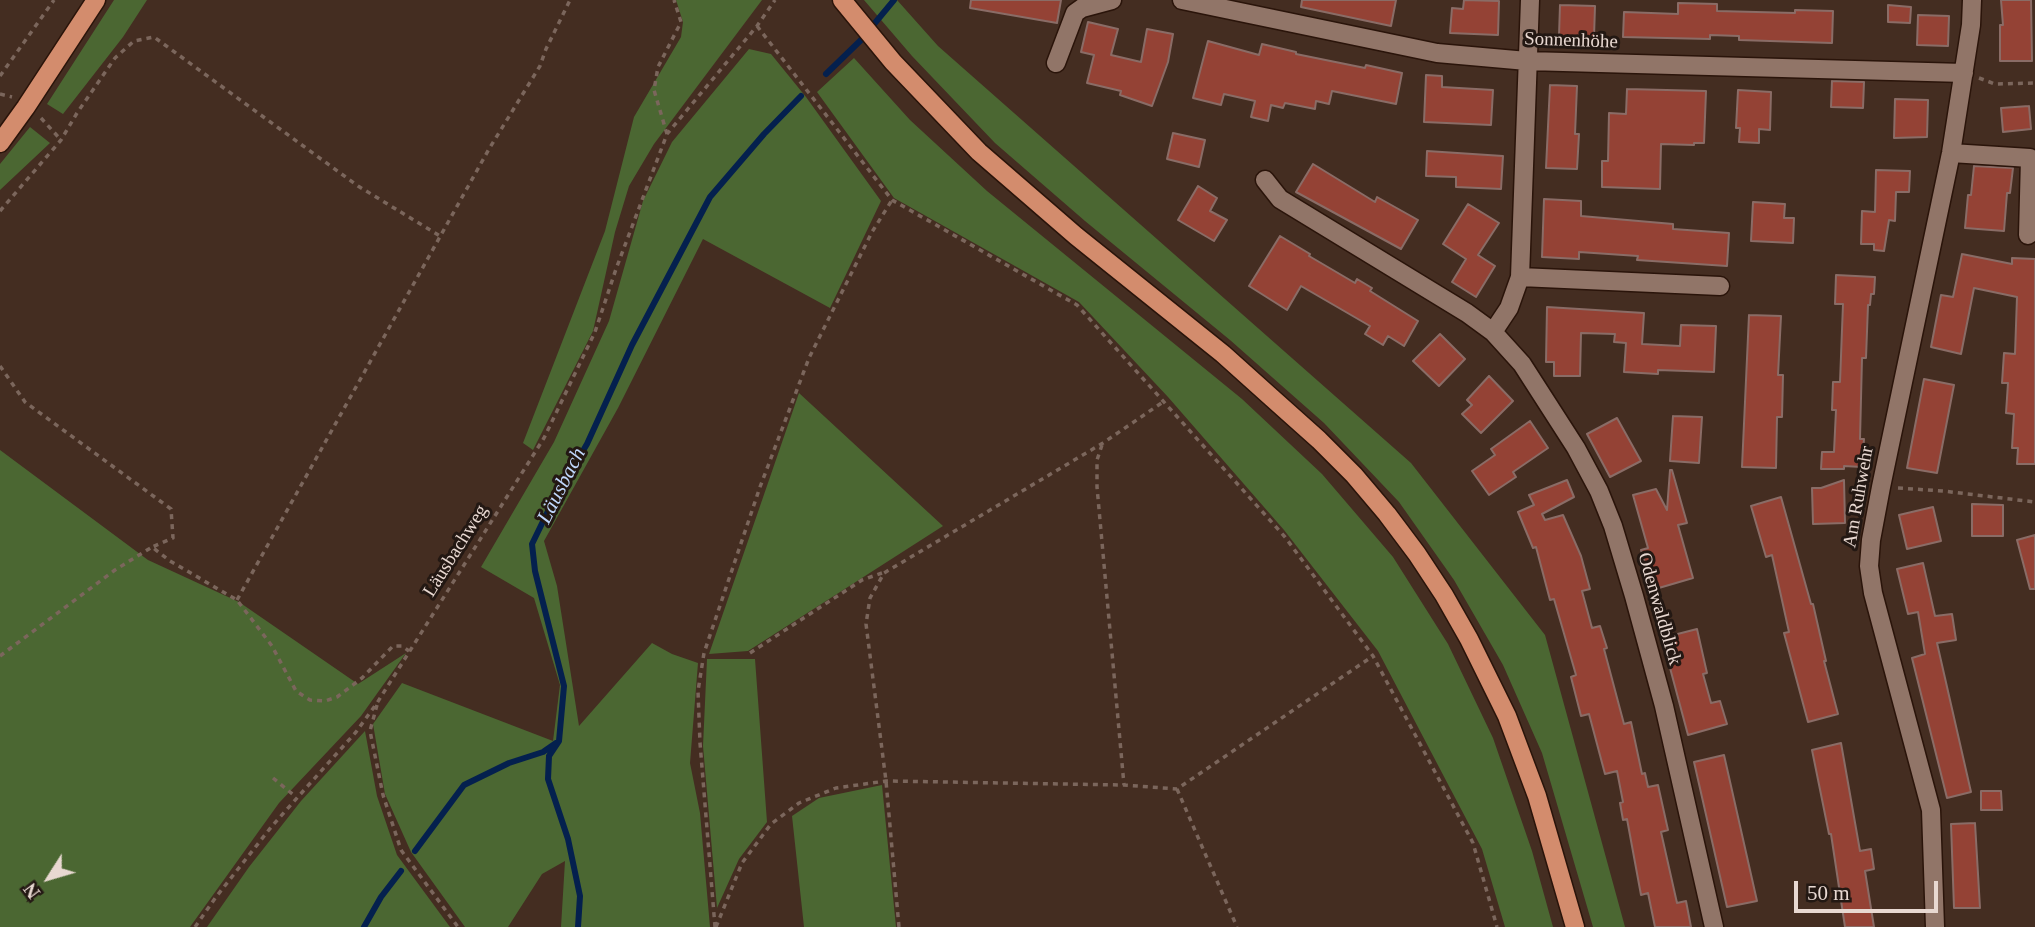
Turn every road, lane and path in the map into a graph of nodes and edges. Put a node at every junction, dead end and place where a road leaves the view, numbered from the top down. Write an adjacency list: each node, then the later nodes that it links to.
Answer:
1 (54, 0): 15 (path)
2 (96, 0): 17 (main road)
3 (570, 0): 26 (path)
4 (674, 0): 18 (path)
5 (775, 0): 11 (path, Läusbachweg)
6 (842, 0): 54 (main road)
7 (1112, 0): 13 (street)
8 (1182, 0): 12 (street, Sonnenhöhe)
9 (1530, 0): 12 (street)
10 (1972, 0): 14 (street, Am Ruhwehr)
11 (757, 26): 18 (path, Läusbachweg); 23 (path)
12 (1527, 61): 14 (street, Sonnenhöhe); 27 (street)
13 (1056, 63)
14 (1964, 73): 16 (path); 21 (street, Am Ruhwehr)
15 (0, 76)
16 (2035, 83)
17 (26, 107): 19 (path); 20 (main road)
18 (667, 134): 38 (path, Läusbachweg)
19 (61, 140): 24 (path); 26 (path)
20 (0, 142)
21 (1951, 153): 25 (street); 33 (street, Am Ruhwehr)
22 (1265, 180): 29 (street, Odenwaldblick)
23 (892, 200): 31 (path); 50 (path)
24 (0, 211)
25 (2028, 235)
26 (440, 236): 37 (path)
27 (1520, 276): 28 (street); 29 (street)
28 (1720, 286)
29 (1493, 332): 55 (street, Odenwaldblick)
30 (0, 366): 35 (path)
31 (1163, 402): 32 (path); 41 (path)
32 (1103, 443): 36 (path); 45 (path)
33 (1881, 487): 34 (path); 56 (street, Am Ruhwehr)
34 (2035, 502)
35 (152, 547): 37 (path); 40 (path)
36 (884, 573): 39 (path); 44 (path)
37 (237, 600): 38 (path)
38 (409, 651): 42 (path, Läusbachweg)
39 (750, 653)
40 (0, 656)
41 (1373, 656): 46 (path); 53 (path)
42 (377, 703): 47 (path, Läusbachweg); 49 (path)
43 (273, 778): 47 (path)
44 (886, 781): 45 (path); 50 (path); 51 (path)
45 (1124, 785): 46 (path)
46 (1177, 789): 52 (path)
47 (296, 797): 48 (path, Läusbachweg)
48 (195, 927)
49 (458, 927)
50 (715, 927)
51 (899, 927)
52 (1237, 927)
53 (1497, 927)
54 (1575, 927)
55 (1714, 927)
56 (1935, 927)

